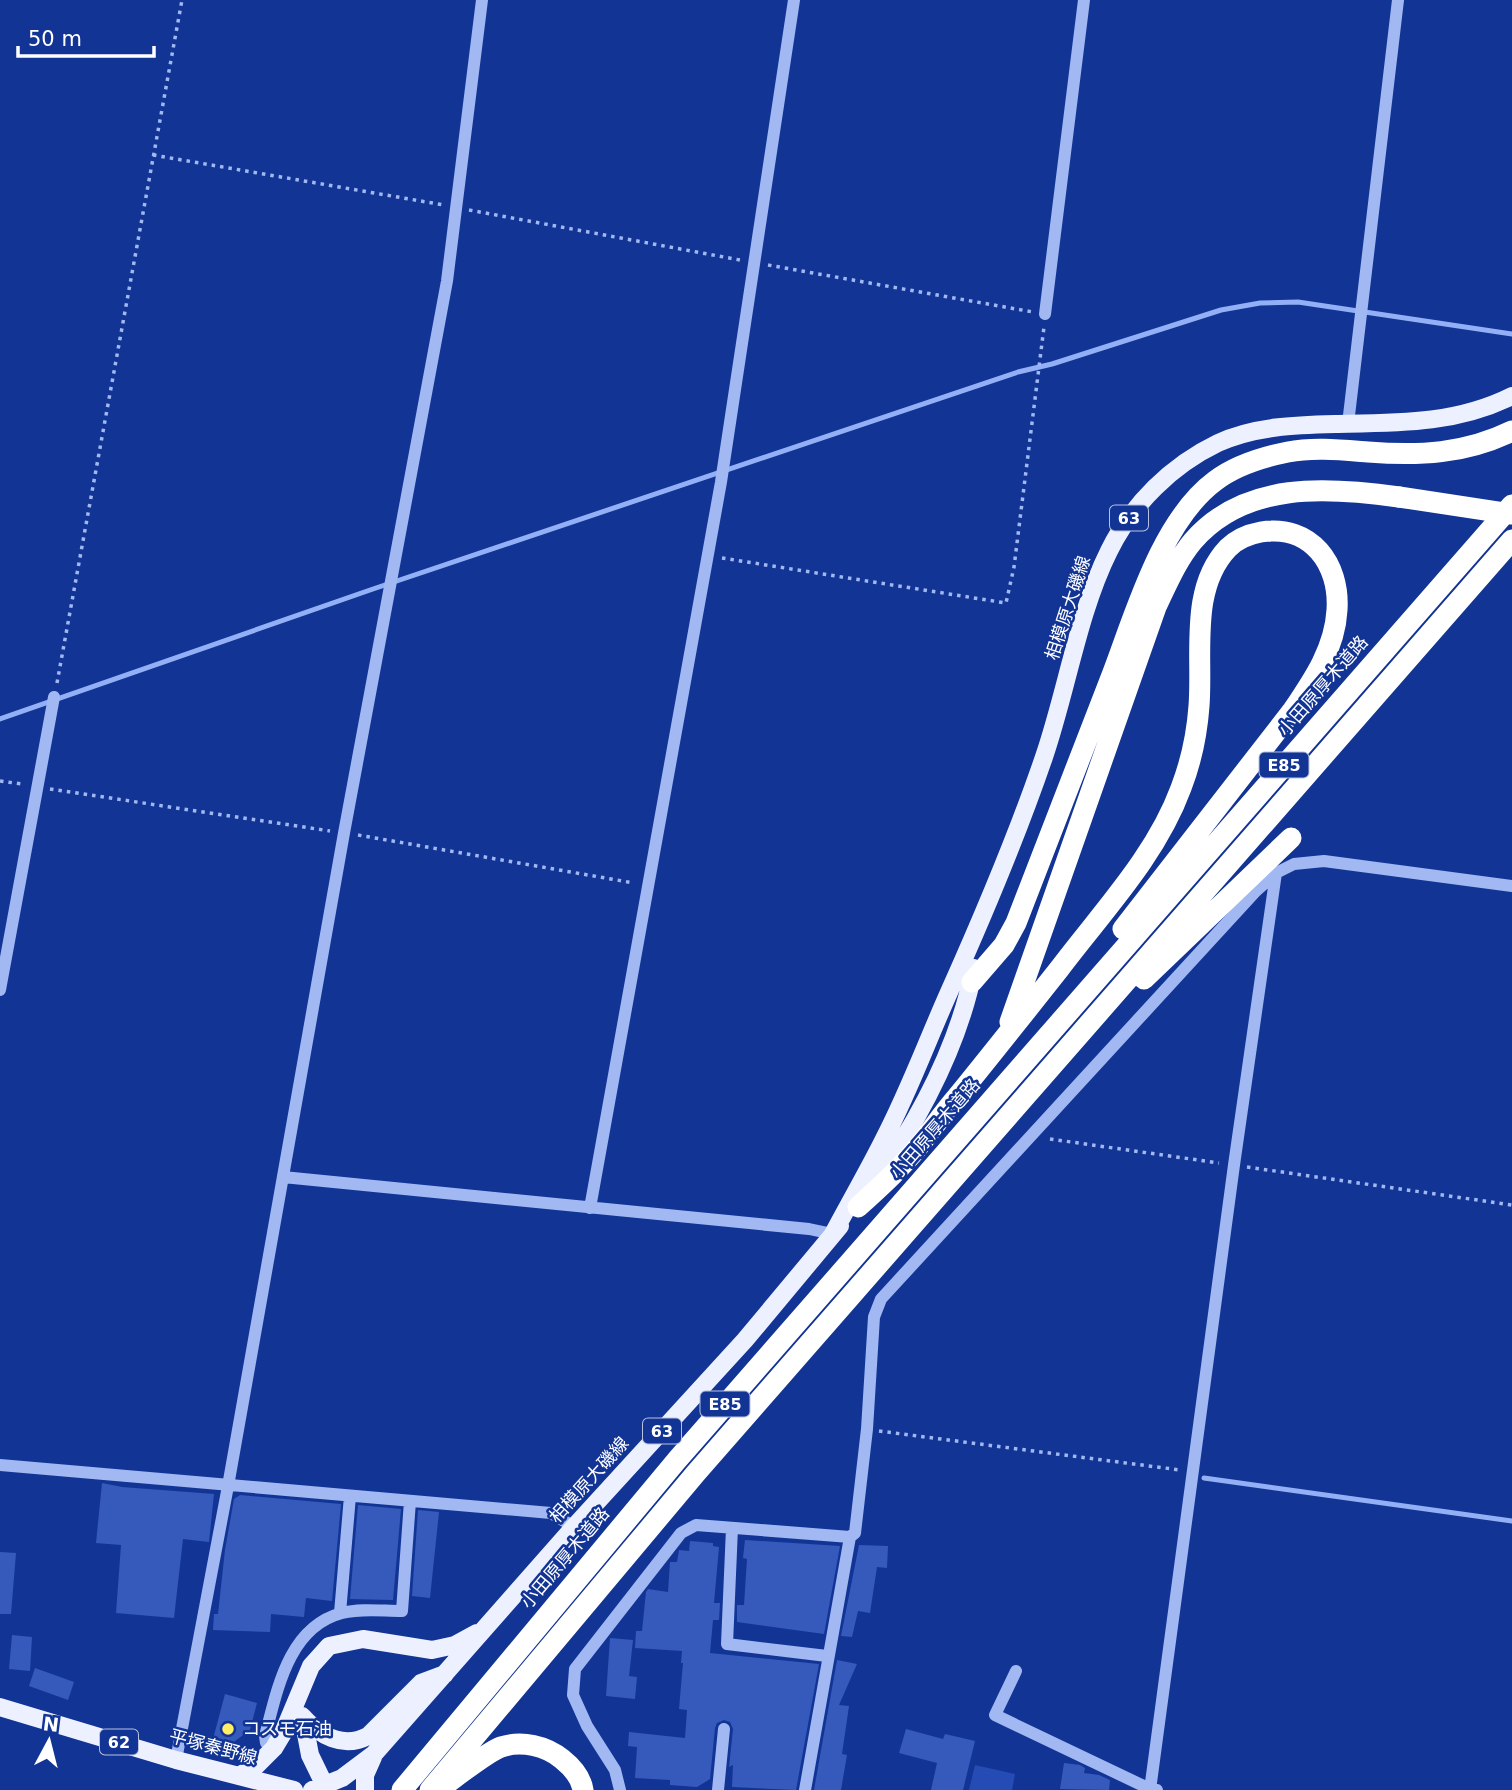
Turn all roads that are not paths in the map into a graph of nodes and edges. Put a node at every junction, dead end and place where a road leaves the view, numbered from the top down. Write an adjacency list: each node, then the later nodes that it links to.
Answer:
1 (482, 0): 23 (street)
2 (794, 0): 25 (street)
3 (1084, 0): 5 (street)
4 (1398, 0): 7 (street)
5 (1045, 314)
6 (1512, 396): 7 (main road, 相模原大磯線 / 63)
7 (1348, 424): 16 (main road, 相模原大磯線 / 63)
8 (1512, 430): 17 (highway)
9 (1512, 505): 19 (highway, 小田原厚木道路 / E85)
10 (1512, 514): 21 (highway, bridge)
11 (1512, 540): 20 (highway, E85)
12 (53, 702): 18 (street)
13 (1291, 838): 20 (highway)
14 (1276, 873): 15 (street); 33 (street); 57 (street)
15 (1512, 886)
16 (986, 910): 17 (main road, 相模原大磯線 / 63); 22 (main road, 相模原大磯線 / 63)
17 (972, 982): 22 (main road, 63); 24 (main road, 相模原大磯線 / 63)
18 (0, 990)
19 (1056, 1025): 21 (highway); 50 (highway, 小田原厚木道路 / E85)
20 (1076, 1041): 51 (highway, E85)
21 (991, 1056): 24 (highway)
22 (886, 1136): 26 (main road, 相模原大磯線 / 63)
23 (283, 1177): 25 (street); 28 (street)
24 (858, 1207): 26 (main road, 相模原大磯線 / 63)
25 (590, 1208): 26 (street)
26 (833, 1234): 31 (main road, 相模原大磯線 / 63)
27 (0, 1465): 28 (street)
28 (228, 1486): 29 (street); 45 (street)
29 (350, 1496): 30 (street); 34 (street)
30 (410, 1501): 31 (street); 34 (street)
31 (574, 1527): 35 (main road, 相模原大磯線 / 63)
32 (732, 1528): 33 (street); 36 (street); 54 (street)
33 (850, 1537): 36 (street)
34 (341, 1613): 43 (street)
35 (489, 1626): 38 (main road, 相模原大磯線 / 63); 39 (main road, 63)
36 (827, 1656): 56 (street)
37 (1016, 1671): 57 (street)
38 (448, 1673): 41 (main road); 44 (main road, 相模原大磯線 / 63)
39 (300, 1690): 41 (main road); 43 (main road, 63)
40 (0, 1707): 45 (main road, 平塚秦野線 / 62)
41 (302, 1716): 47 (main road)
42 (724, 1729): 55 (street)
43 (274, 1748): 46 (main road, 63)
44 (374, 1754): 47 (main road, 相模原大磯線); 49 (main road, 63)
45 (176, 1759): 46 (main road, 平塚秦野線 / 62)
46 (239, 1776): 48 (main road, 平塚秦野線 / 62)
47 (321, 1789)
48 (294, 1790)
49 (365, 1790)
50 (402, 1790)
51 (430, 1790)
52 (438, 1790): 53 (highway)
53 (583, 1790)
54 (620, 1790)
55 (718, 1790)
56 (805, 1790)
57 (1153, 1790)

